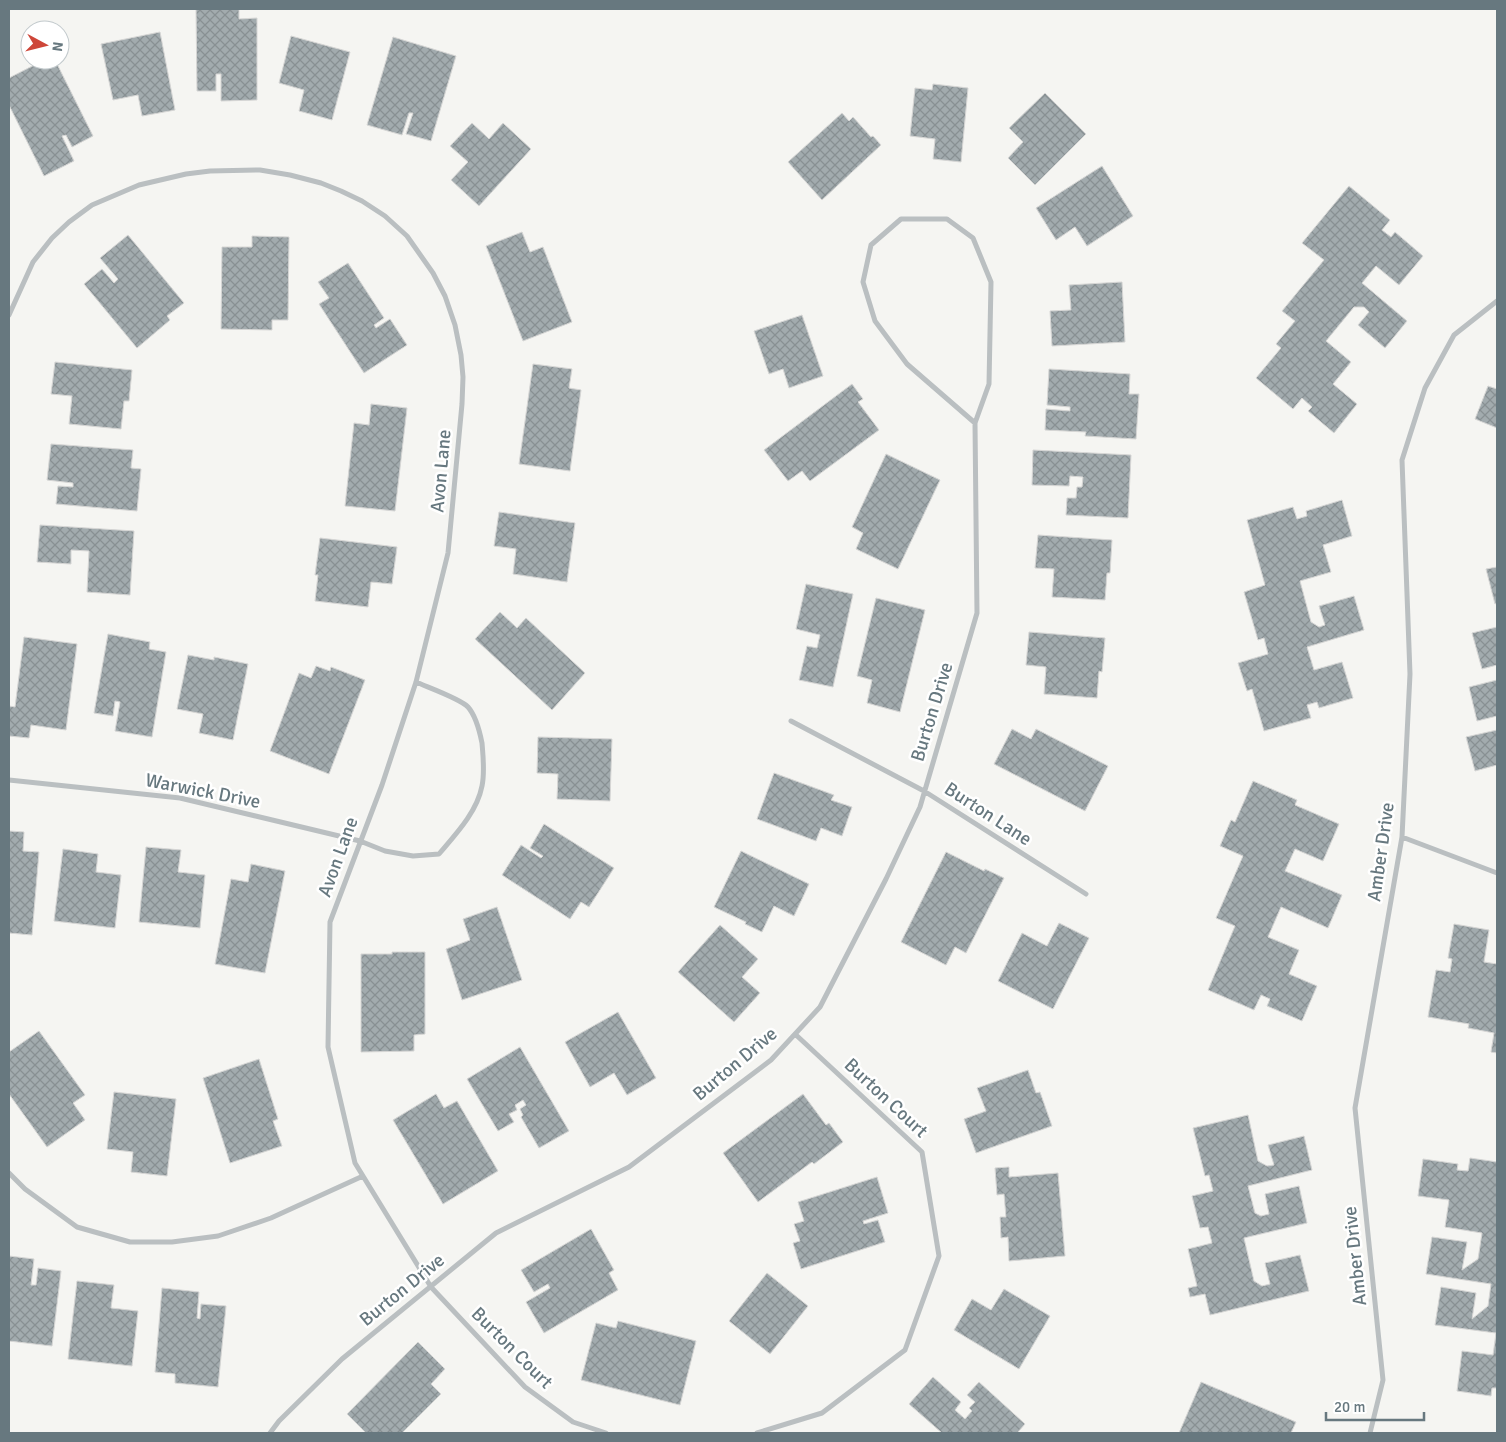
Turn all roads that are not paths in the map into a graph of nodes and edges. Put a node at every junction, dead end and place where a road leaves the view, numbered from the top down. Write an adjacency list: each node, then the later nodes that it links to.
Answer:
1 (1497, 301): 8 (street, Amber Drive)
2 (9, 315): 4 (street, Avon Lane)
3 (975, 423): 3 (street, Burton Drive); 7 (street, Burton Drive)
4 (416, 682): 9 (street, Avon Lane); 9 (street, Warwick Drive)
5 (792, 721): 7 (street, Burton Lane)
6 (9, 780): 9 (street, Warwick Drive)
7 (924, 791): 11 (street, Burton Lane); 12 (street, Burton Drive)
8 (1402, 837): 10 (street); 19 (street, Amber Drive)
9 (360, 841): 14 (street, Avon Lane)
10 (1497, 874)
11 (1086, 894)
12 (795, 1034): 15 (street, Burton Drive); 18 (street, Burton Court)
13 (9, 1173): 14 (street)
14 (363, 1176): 15 (street, Avon Lane)
15 (431, 1287): 16 (street, Burton Drive); 17 (street, Burton Court)
16 (270, 1433)
17 (606, 1433)
18 (757, 1433)
19 (1370, 1433)

